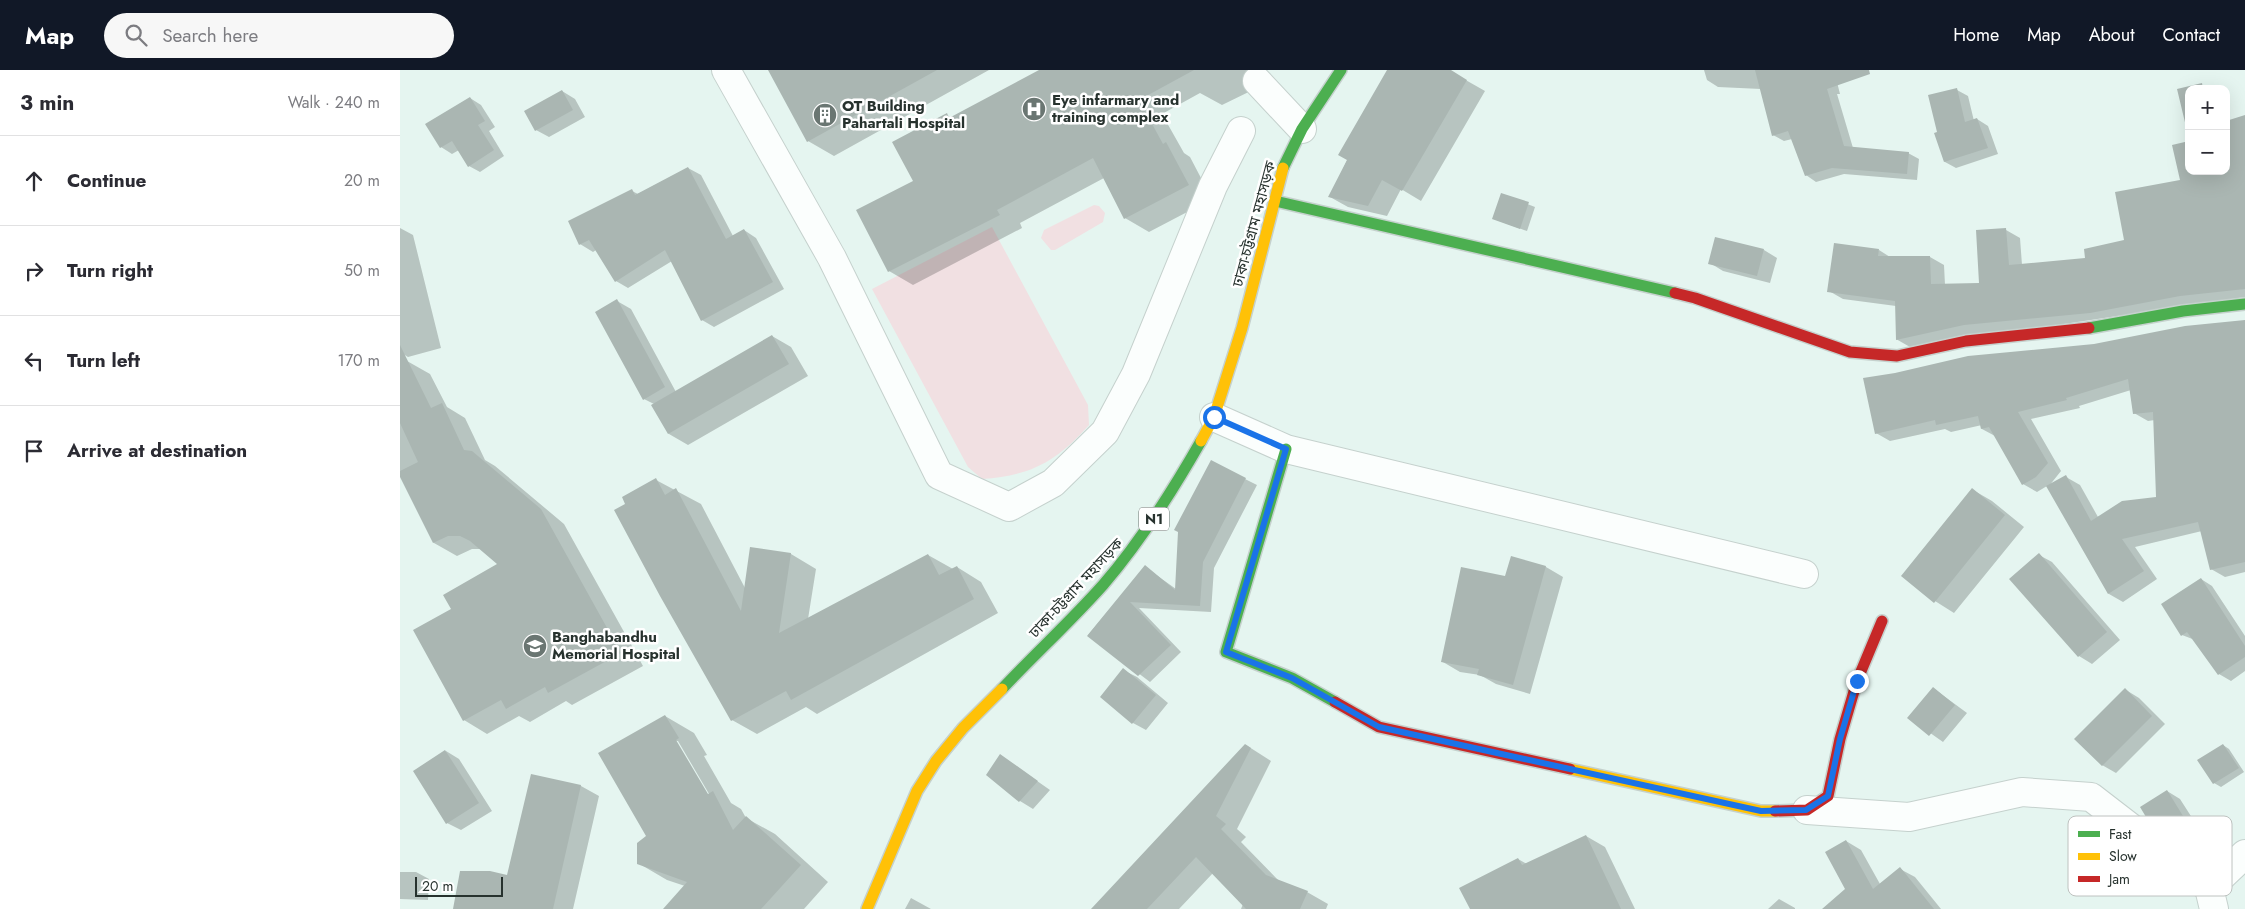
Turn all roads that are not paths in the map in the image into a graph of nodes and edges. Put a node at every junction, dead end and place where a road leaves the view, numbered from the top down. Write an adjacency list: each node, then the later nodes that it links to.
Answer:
1 (726, 70): 5 (street)
2 (1341, 70): 4 (main road, ঢাকা-চট্টগ্রাম মহাসড়ক / N1)
3 (1257, 81): 4 (street)
4 (1302, 129): 6 (main road, ঢাকা-চট্টগ্রাম মহাসড়ক / N1)
5 (1242, 131)
6 (1275, 201): 7 (main road); 8 (main road, ঢাকা-চট্টগ্রাম মহাসড়ক / N1)
7 (2245, 304)
8 (1214, 417): 9 (street); 16 (main road, ঢাকা-চট্টগ্রাম মহাসড়ক / N1)
9 (1286, 449): 10 (street); 12 (main road)
10 (1804, 574)
11 (1882, 621): 12 (main road)
12 (1806, 810): 13 (street)
13 (2114, 816)
14 (2245, 854): 15 (street)
15 (2232, 872)
16 (867, 909)

